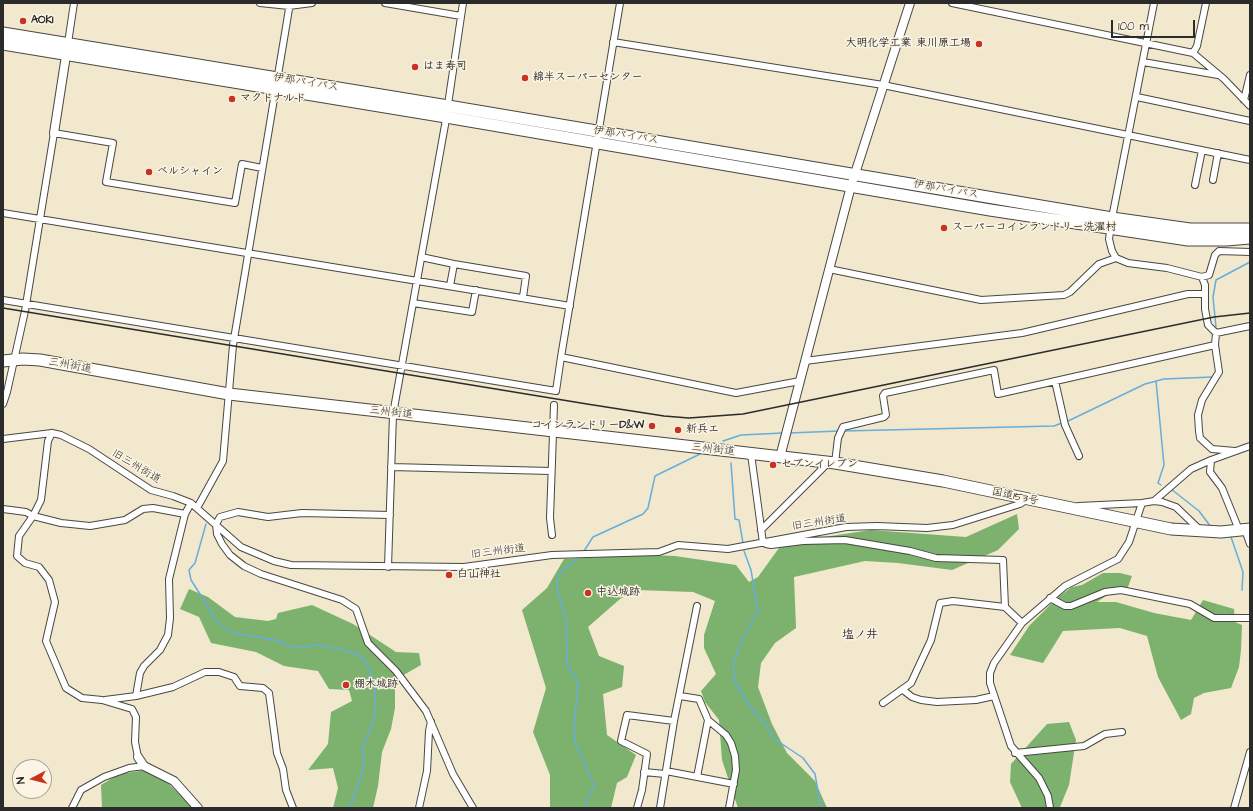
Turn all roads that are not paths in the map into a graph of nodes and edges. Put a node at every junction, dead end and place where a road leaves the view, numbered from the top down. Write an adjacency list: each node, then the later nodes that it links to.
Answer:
1 (74, 3): 14 (street)
2 (260, 3): 11 (street)
3 (312, 3): 11 (street)
4 (385, 3): 12 (street)
5 (463, 3): 12 (street)
6 (620, 3): 15 (street)
7 (910, 3): 24 (street)
8 (952, 3): 16 (street)
9 (1154, 3): 16 (street)
10 (1206, 3): 18 (street)
11 (290, 5): 23 (street)
12 (462, 16): 28 (street)
13 (3, 33): 14 (highway, 伊那バイパス)
14 (68, 42): 19 (street); 23 (highway, 伊那バイパス)
15 (614, 42): 24 (street); 32 (street)
16 (1146, 42): 18 (street); 20 (street)
17 (3, 44): 19 (highway, 伊那バイパス)
18 (1193, 53): 22 (street)
19 (66, 55): 23 (highway, 伊那バイパス); 30 (street)
20 (1143, 62): 22 (street); 25 (street)
21 (1250, 75): 26 (street)
22 (1219, 76): 26 (street)
23 (276, 84): 28 (highway, 伊那バイパス); 36 (street)
24 (883, 85): 31 (street); 37 (street)
25 (1137, 97): 29 (street); 31 (street)
26 (1244, 100): 27 (street)
27 (1250, 106)
28 (447, 111): 32 (highway, 伊那バイパス); 48 (street)
29 (1250, 121)
30 (54, 133): 36 (street); 42 (street)
31 (1129, 136): 33 (street); 43 (street)
32 (597, 138): 37 (highway, 伊那バイパス); 40 (highway, 伊那バイパス); 61 (street)
33 (1202, 150): 34 (street); 39 (street)
34 (1218, 153): 35 (street); 38 (street)
35 (1250, 159)
36 (262, 168): 47 (street)
37 (854, 174): 40 (street); 43 (highway, 伊那バイパス)
38 (1212, 180)
39 (1195, 185)
40 (851, 186): 43 (highway, 伊那バイパス); 51 (street)
41 (3, 213): 42 (street)
42 (39, 219): 47 (street); 60 (street)
43 (1111, 223): 44 (highway, 伊那バイパス); 45 (highway, 伊那バイパス); 49 (street)
44 (1250, 229)
45 (1250, 238)
46 (1250, 252): 52 (street)
47 (248, 253): 53 (street); 64 (street)
48 (421, 256): 50 (street); 53 (street)
49 (1116, 258): 51 (street); 52 (street)
50 (454, 264): 54 (street); 57 (street)
51 (829, 269): 68 (street)
52 (1202, 277): 56 (street)
53 (417, 280): 54 (street); 59 (street)
54 (450, 286): 55 (street)
55 (476, 290): 57 (street); 59 (street)
56 (1204, 294): 63 (street); 68 (street)
57 (523, 297): 61 (street)
58 (3, 300): 60 (street)
59 (413, 303): 69 (street)
60 (26, 304): 64 (street); 67 (street)
61 (570, 306): 66 (street)
62 (1250, 326): 63 (street)
63 (1216, 333): 65 (street)
64 (235, 338): 69 (street); 72 (street)
65 (1215, 345): 71 (street); 80 (street)
66 (561, 357): 69 (street); 70 (street)
67 (8, 360): 72 (highway, 三州街道); 73 (street)
68 (805, 361): 70 (street)
69 (403, 365): 75 (street)
70 (800, 381): 83 (street)
71 (1056, 381): 82 (street); 85 (street)
72 (229, 394): 75 (highway, 三州街道); 92 (street)
73 (3, 404)
74 (554, 405): 76 (street)
75 (393, 414): 76 (highway, 三州街道); 86 (street)
76 (553, 431): 81 (highway, 三州街道); 87 (street)
77 (52, 432): 78 (street); 90 (street, 旧三州街道); 97 (street)
78 (3, 439)
79 (1250, 446): 80 (street)
80 (1235, 451): 84 (street)
81 (751, 454): 83 (highway, 三州街道); 100 (street)
82 (1079, 456)
83 (780, 457): 85 (highway, 国道153号)
84 (1211, 460): 89 (street); 101 (street)
85 (832, 462): 88 (highway, 国道153号); 100 (street)
86 (391, 467): 87 (street); 96 (street)
87 (551, 472): 103 (street)
88 (1026, 500): 94 (highway, 国道153号); 104 (street, 旧三州街道)
89 (1154, 501): 91 (street); 102 (street)
90 (191, 503): 92 (street, 旧三州街道); 95 (street)
91 (1142, 503): 94 (street); 98 (street)
92 (197, 508): 99 (street, 旧三州街道)
93 (3, 509): 97 (street)
94 (1072, 509): 98 (highway, 国道153号)
95 (185, 514): 97 (street); 113 (street)
96 (390, 515): 99 (street); 106 (street)
97 (33, 516): 116 (street)
98 (1136, 522): 102 (highway, 国道153号); 107 (street)
99 (216, 524): 106 (street, 旧三州街道); 120 (street)
100 (761, 530): 104 (street)
101 (1245, 530): 102 (highway, 国道153号); 105 (street)
102 (1202, 531)
103 (552, 535)
104 (762, 543): 106 (street, 旧三州街道); 109 (street)
105 (1250, 544)
106 (388, 566)
107 (1050, 598): 110 (street); 111 (street)
108 (697, 606): 114 (street)
109 (1005, 607): 111 (street); 112 (street)
110 (1250, 618)
111 (1022, 624): 115 (street)
112 (903, 690): 115 (street); 117 (street)
113 (136, 696): 116 (street); 132 (street)
114 (680, 696): 118 (street); 119 (street)
115 (994, 696): 123 (street)
116 (102, 700): 124 (street)
117 (883, 702)
118 (708, 720): 128 (street); 129 (street)
119 (674, 721): 126 (street); 127 (street)
120 (431, 722): 133 (street); 134 (street)
121 (1122, 732): 123 (street)
122 (1250, 752): 139 (street)
123 (1015, 753): 138 (street)
124 (138, 758): 125 (street)
125 (144, 766): 130 (street); 131 (street)
126 (644, 772): 127 (street); 135 (street)
127 (666, 773): 128 (street); 136 (street)
128 (697, 777): 129 (street)
129 (734, 784): 137 (street)
130 (72, 808)
131 (198, 808)
132 (293, 808)
133 (419, 808)
134 (473, 808)
135 (637, 808)
136 (660, 808)
137 (729, 808)
138 (1050, 808)
139 (1234, 808)

